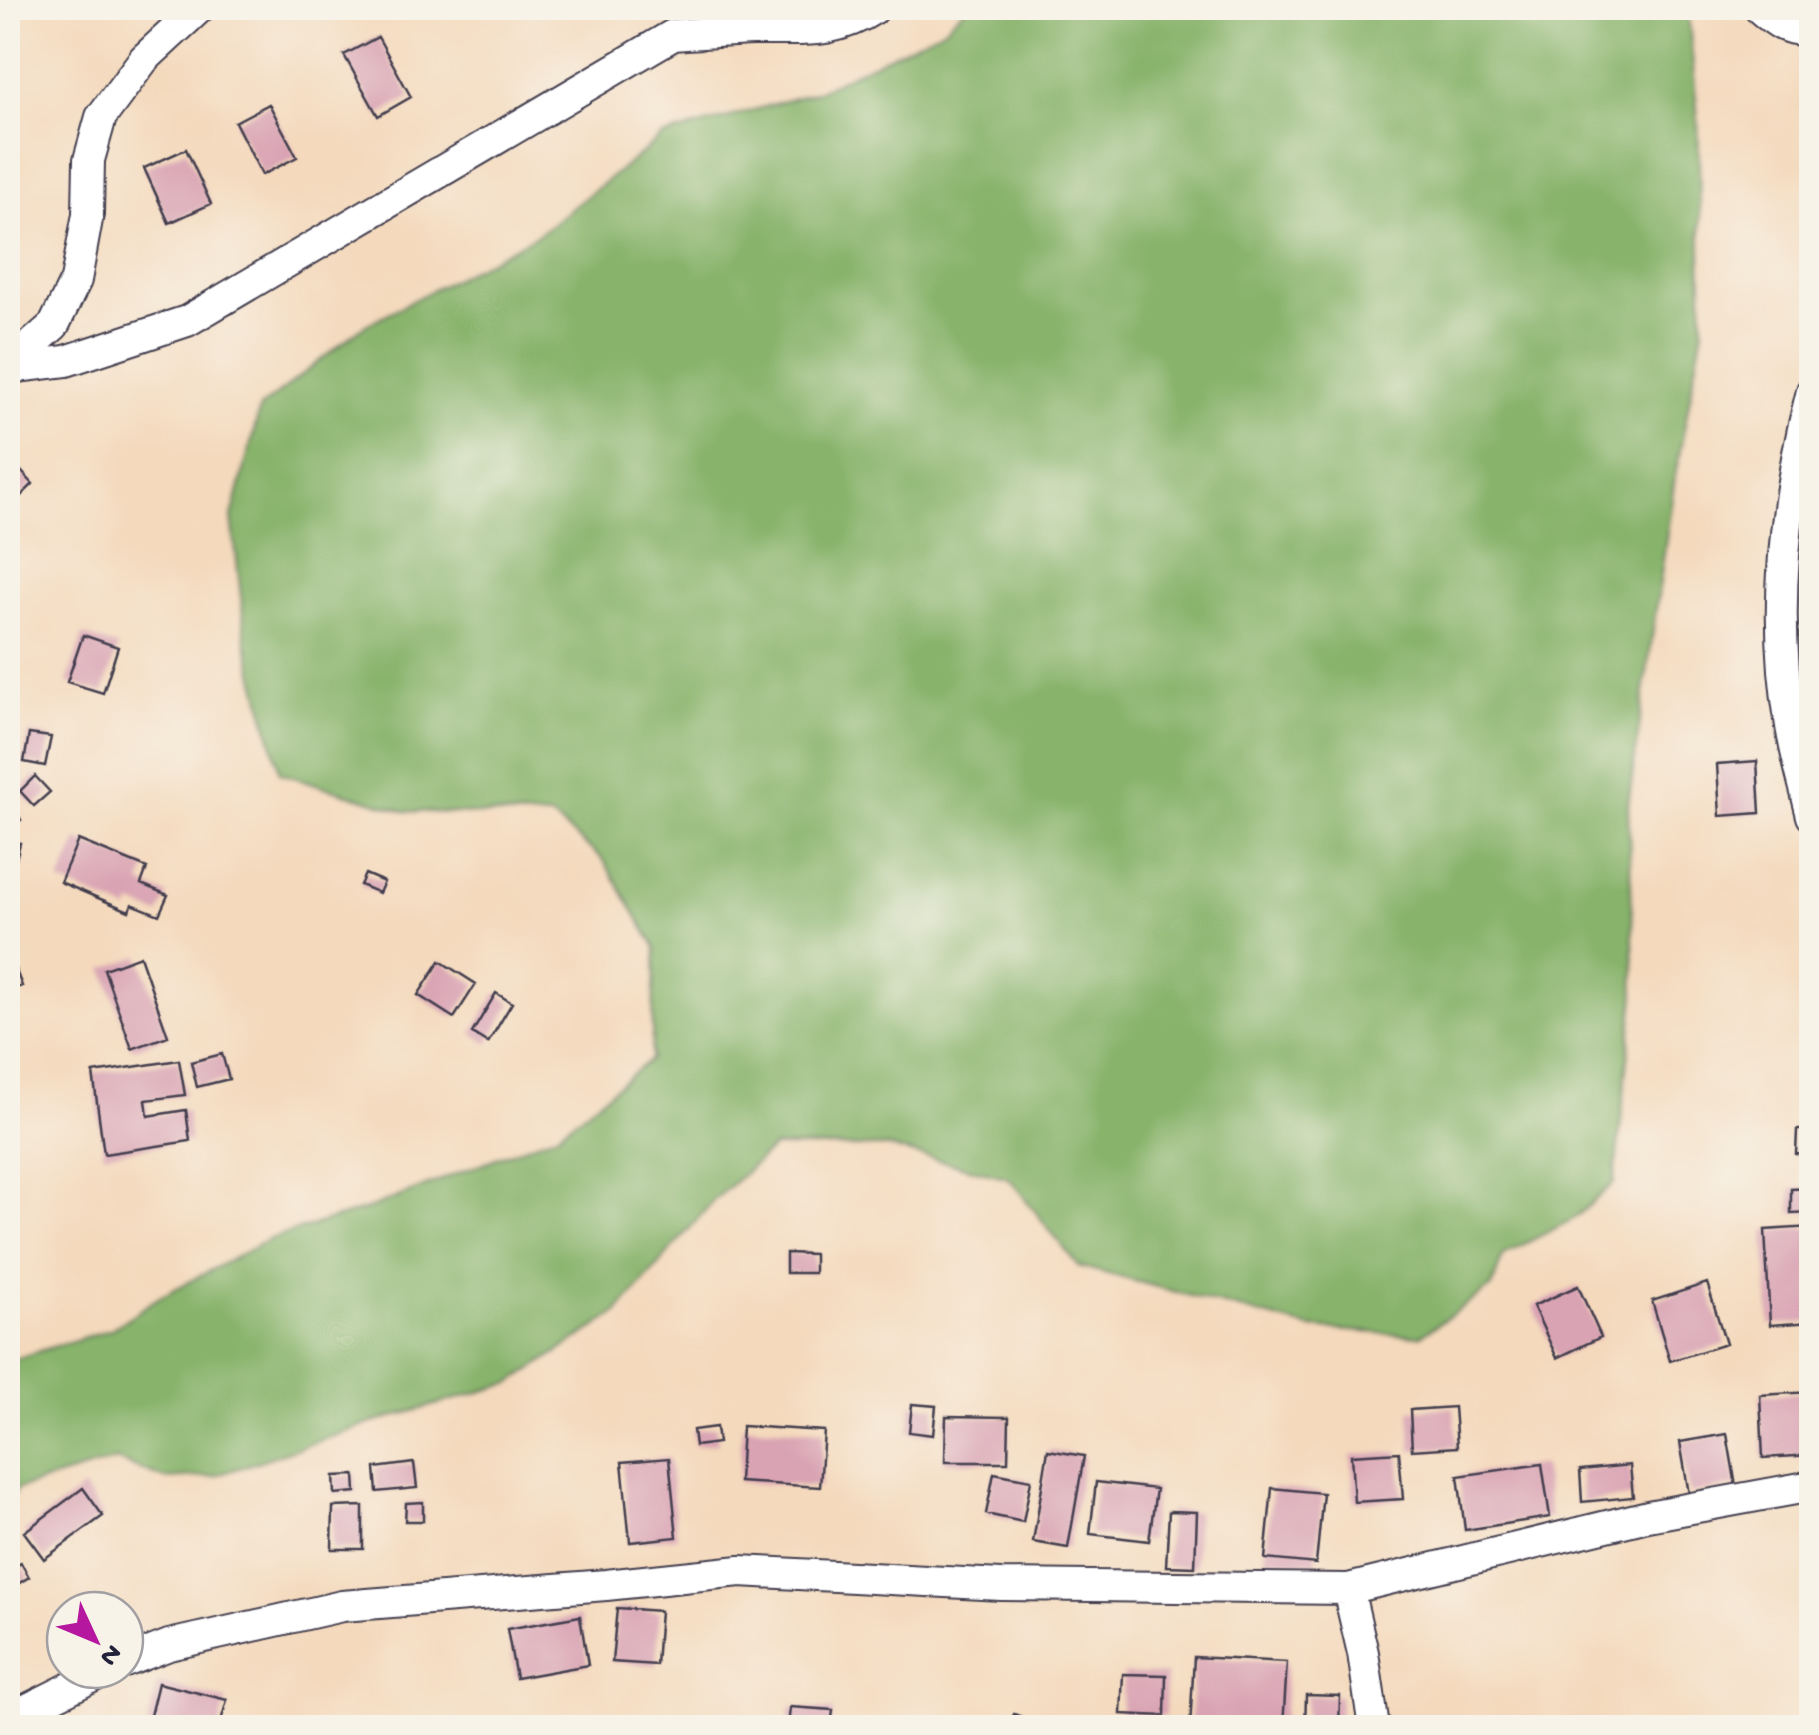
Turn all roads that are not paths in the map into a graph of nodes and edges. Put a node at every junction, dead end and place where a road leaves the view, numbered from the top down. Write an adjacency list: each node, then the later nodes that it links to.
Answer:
1 (198, 8): 5 (street)
2 (875, 8): 5 (street)
3 (1760, 8): 4 (street)
4 (1812, 28)
5 (8, 366)
6 (1812, 392): 7 (street)
7 (1812, 816)
8 (1812, 1486): 9 (street)
9 (1348, 1589): 10 (street); 13 (street)
10 (145, 1654)
11 (66, 1690): 12 (street)
12 (8, 1719)
13 (1374, 1728)

